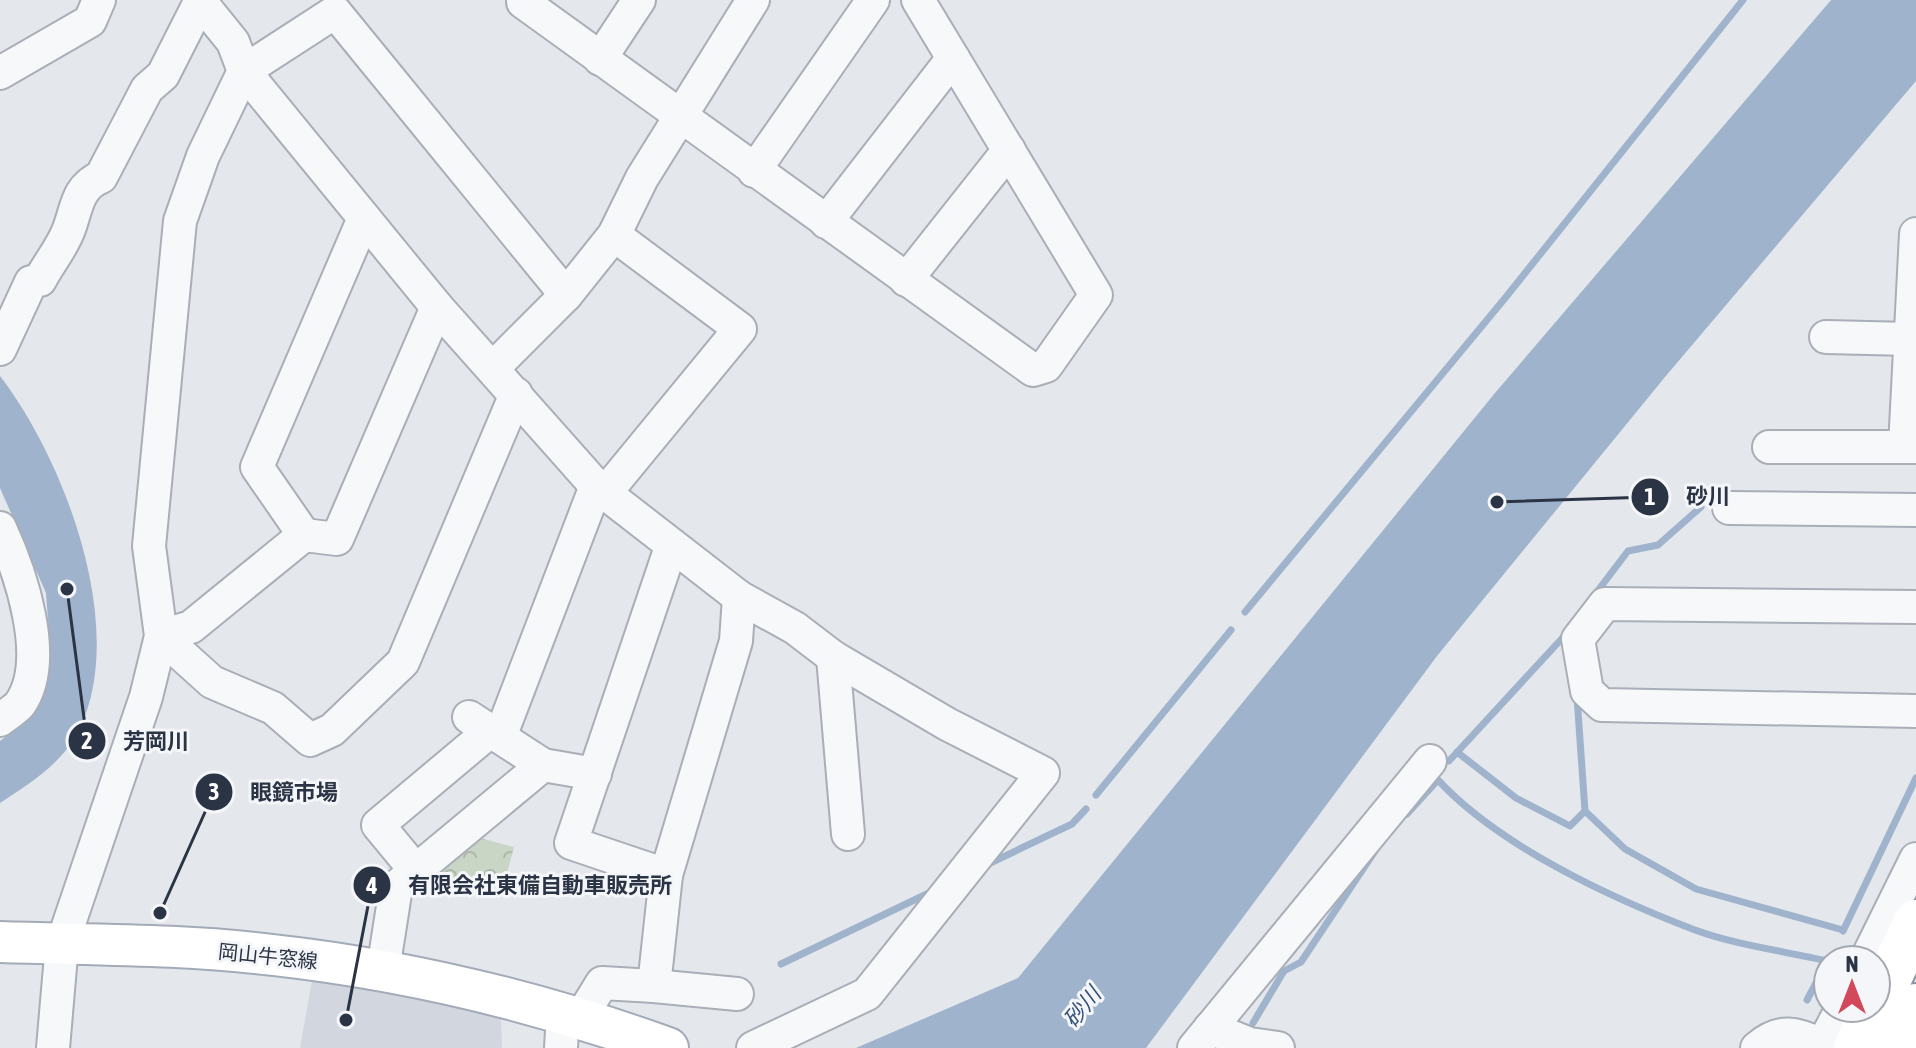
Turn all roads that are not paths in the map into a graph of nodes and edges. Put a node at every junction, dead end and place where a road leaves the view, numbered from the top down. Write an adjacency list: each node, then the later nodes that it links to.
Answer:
1 (99, 0): 11 (street)
2 (639, 0): 9 (street)
3 (753, 0): 12 (street)
4 (873, 0): 14 (street)
5 (918, 0): 8 (street)
6 (199, 1): 10 (street); 24 (street)
7 (522, 1): 9 (street)
8 (953, 58): 13 (street); 16 (street)
9 (600, 59): 12 (street)
10 (244, 71): 15 (street); 20 (street); 38 (street)
11 (0, 73)
12 (678, 117): 14 (street); 18 (street)
13 (1009, 150): 19 (street); 19 (street)
14 (754, 171): 16 (street)
15 (364, 218): 21 (street); 33 (street)
16 (826, 222): 19 (street)
17 (1916, 234): 23 (street)
18 (614, 235): 20 (street); 29 (street)
19 (906, 280)
20 (566, 295): 25 (street)
21 (437, 307): 25 (street); 33 (street)
22 (1826, 337): 23 (street)
23 (1910, 339): 28 (street)
24 (0, 349)
25 (493, 368): 26 (street)
26 (516, 394): 29 (street); 38 (street)
27 (1769, 447): 28 (street)
28 (1910, 447)
29 (601, 489): 34 (street); 43 (street)
30 (1729, 508): 31 (street)
31 (1916, 510)
32 (0, 528): 35 (street)
33 (304, 535): 38 (street)
34 (671, 547): 36 (street); 46 (street)
35 (7, 558): 40 (street)
36 (739, 597): 39 (street); 50 (street)
37 (1916, 607): 41 (street)
38 (161, 636): 53 (street)
39 (833, 657): 47 (street); 67 (street)
40 (15, 679): 42 (street)
41 (1916, 711)
42 (0, 720)
43 (486, 728): 45 (street); 49 (street)
44 (1430, 761): 63 (street)
45 (543, 765): 46 (street); 49 (street)
46 (595, 774): 50 (street)
47 (848, 834)
48 (1916, 859): 54 (street)
49 (416, 871): 55 (street)
50 (666, 875): 57 (street)
51 (1916, 922): 56 (highway)
52 (0, 942): 53 (main road, 岡山牛窓線)
53 (62, 944): 55 (main road, 岡山牛窓線); 65 (street)
54 (1874, 944)
55 (383, 970): 62 (main road, 岡山牛窓線)
56 (1892, 973)
57 (654, 986): 58 (street); 62 (street)
58 (737, 994)
59 (1916, 1006): 70 (highway)
60 (1838, 1024): 64 (street)
61 (1858, 1024): 64 (highway)
62 (570, 1027): 66 (main road, 岡山牛窓線)
63 (1202, 1038): 68 (street)
64 (1833, 1047): 69 (street)
65 (53, 1048)
66 (668, 1048)
67 (753, 1048)
68 (1278, 1048)
69 (1757, 1048)
70 (1894, 1048)

